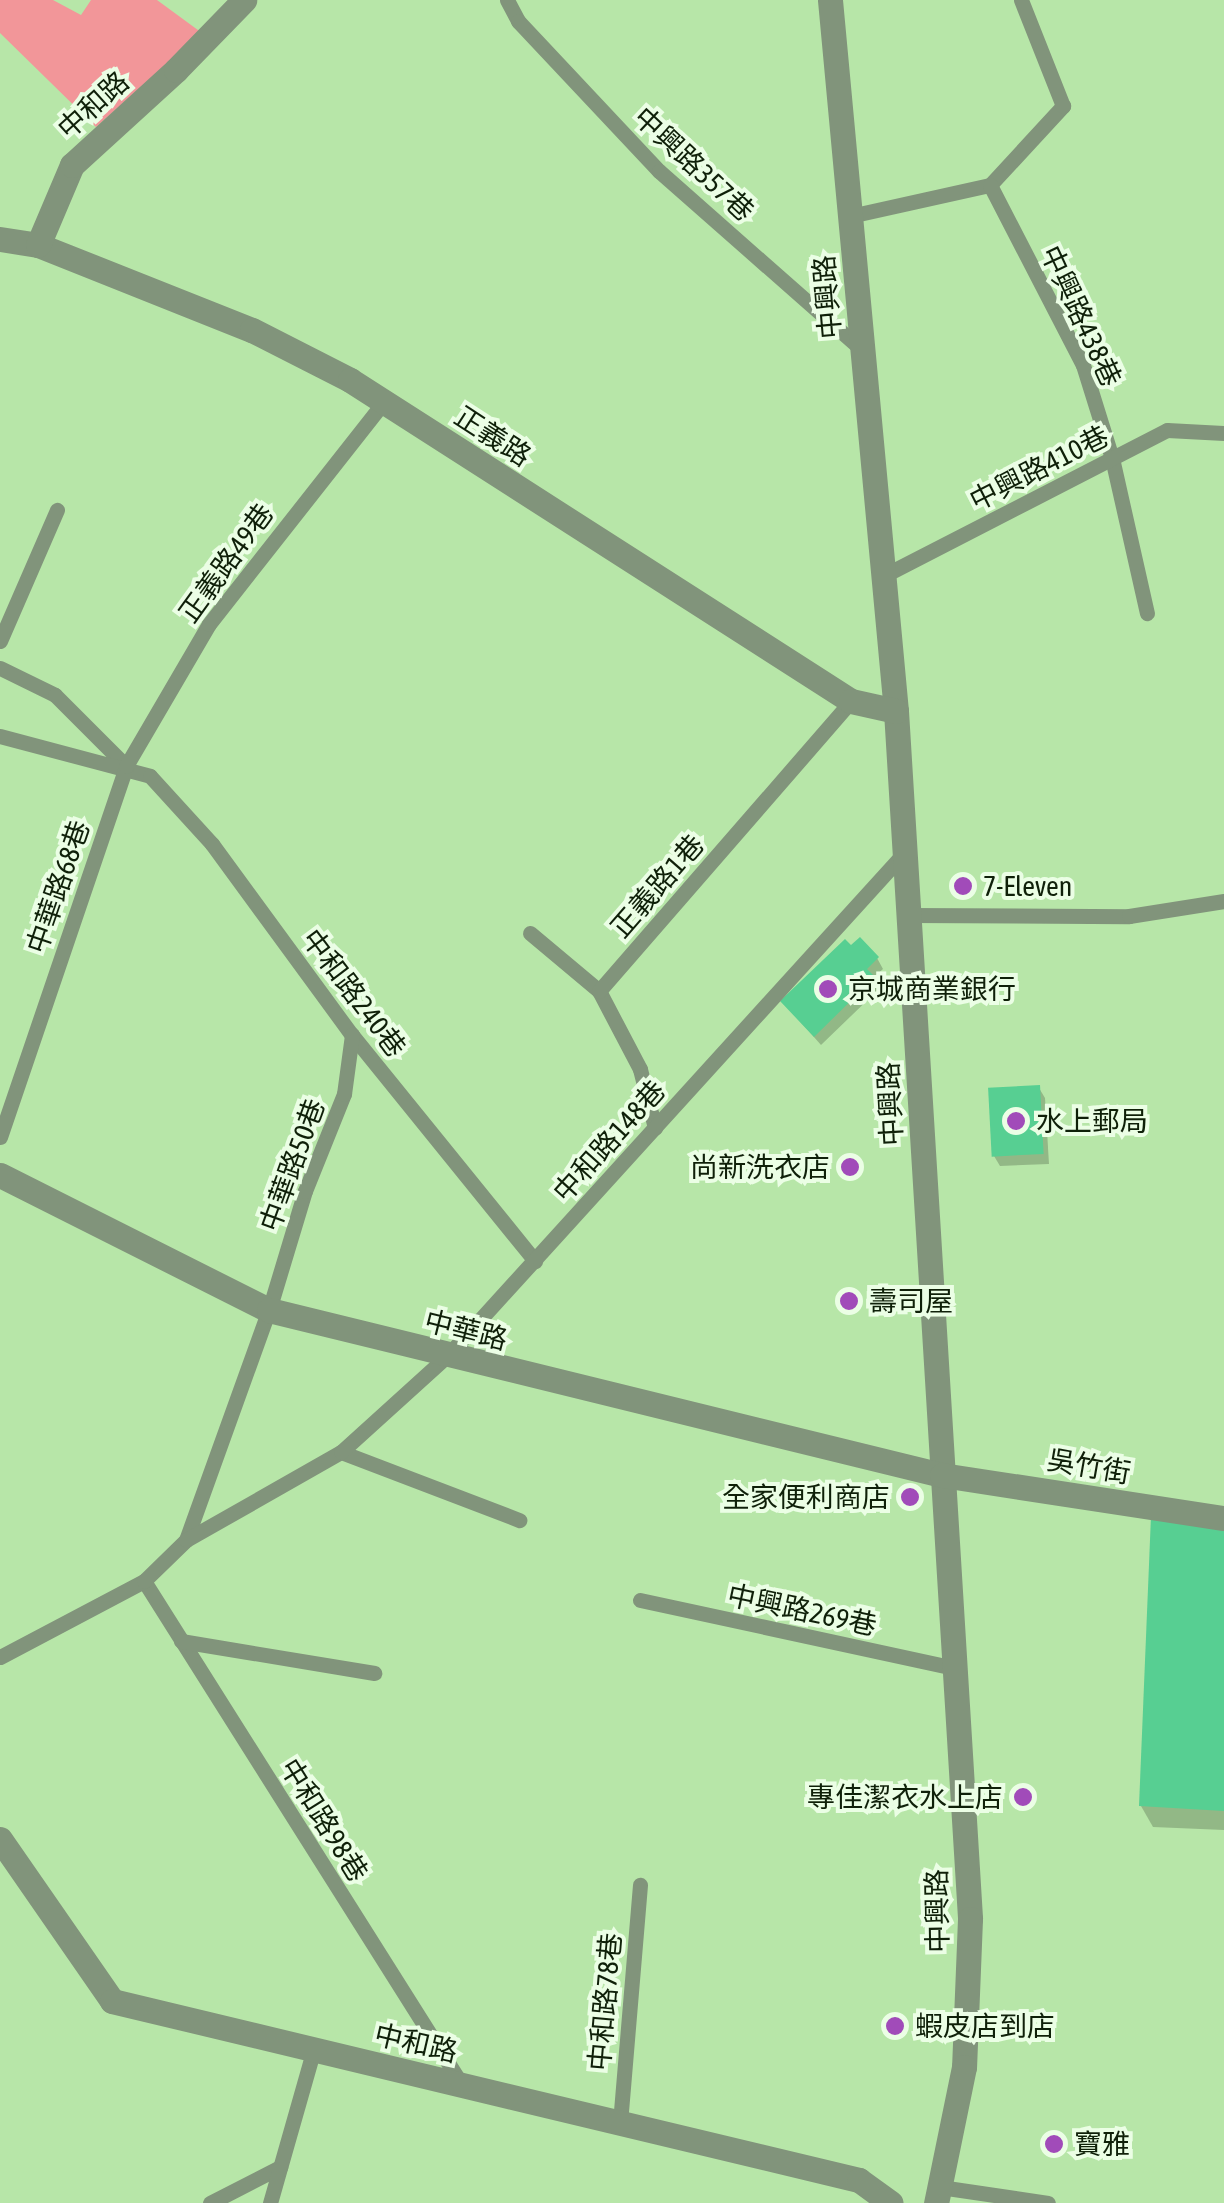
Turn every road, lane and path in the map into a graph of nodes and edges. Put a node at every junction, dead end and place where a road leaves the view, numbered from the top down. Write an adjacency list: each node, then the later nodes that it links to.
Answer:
1 (244, 0): 8 (street, 中和路)
2 (506, 0): 9 (lane, 中興路357巷)
3 (830, 0): 6 (street, 中興路)
4 (1021, 0): 5 (lane)
5 (990, 185): 6 (lane); 12 (lane, 中興路438巷)
6 (850, 216): 9 (street, 中興路)
7 (0, 239): 8 (street)
8 (38, 245): 10 (street, 正義路)
9 (862, 350): 14 (street, 中興路)
10 (384, 402): 18 (street, 正義路); 21 (lane, 正義路49巷)
11 (1224, 433): 12 (lane, 中興路410巷)
12 (1112, 458): 14 (lane, 中興路410巷); 15 (lane, 中興路438巷)
13 (57, 510): 16 (lane)
14 (884, 576): 19 (street, 中興路)
15 (1146, 612)
16 (0, 641)
17 (0, 668): 21 (lane, 中和路240巷)
18 (850, 701): 19 (street, 正義路); 26 (lane, 正義路1巷)
19 (896, 711): 22 (street, 中興路)
20 (0, 736): 21 (lane, 中和路240巷)
21 (126, 766): 27 (lane, 中和路240巷); 29 (lane, 中華路68巷)
22 (904, 853): 24 (street, 中興路); 28 (lane, 中和路148巷)
23 (1224, 902): 24 (lane)
24 (908, 915): 35 (street, 中興路)
25 (530, 933): 26 (lane)
26 (598, 991): 28 (lane)
27 (352, 1035): 31 (lane, 中和路240巷); 32 (lane, 中華路50巷)
28 (654, 1128): 31 (lane, 中和路148巷)
29 (0, 1137)
30 (0, 1175): 32 (street, 中華路)
31 (535, 1262): 33 (lane, 中和路148巷)
32 (269, 1310): 33 (street, 中華路); 38 (lane, 中華路50巷)
33 (447, 1356): 34 (lane, 中和路148巷); 35 (street, 中華路)
34 (340, 1452): 37 (lane); 38 (lane, 中和路148巷)
35 (942, 1475): 36 (street, 吳竹街); 43 (street, 中興路)
36 (1224, 1518)
37 (519, 1520)
38 (186, 1540): 39 (lane, 中和路148巷)
39 (144, 1580): 41 (lane, 中和路98巷); 42 (lane, 中和路148巷)
40 (640, 1600): 43 (lane, 中興路269巷)
41 (181, 1641): 44 (lane); 48 (lane, 中和路98巷)
42 (0, 1658)
43 (954, 1668): 51 (street, 中興路)
44 (374, 1672)
45 (0, 1838): 47 (street, 中和路)
46 (640, 1884): 49 (lane, 中和路78巷)
47 (314, 2049): 48 (street, 中和路); 50 (lane)
48 (462, 2085): 49 (street, 中和路)
49 (620, 2123): 54 (street, 中和路)
50 (280, 2167): 52 (lane); 53 (lane)
51 (938, 2195): 55 (lane)
52 (210, 2203)
53 (270, 2203)
54 (892, 2203)
55 (1048, 2203)

